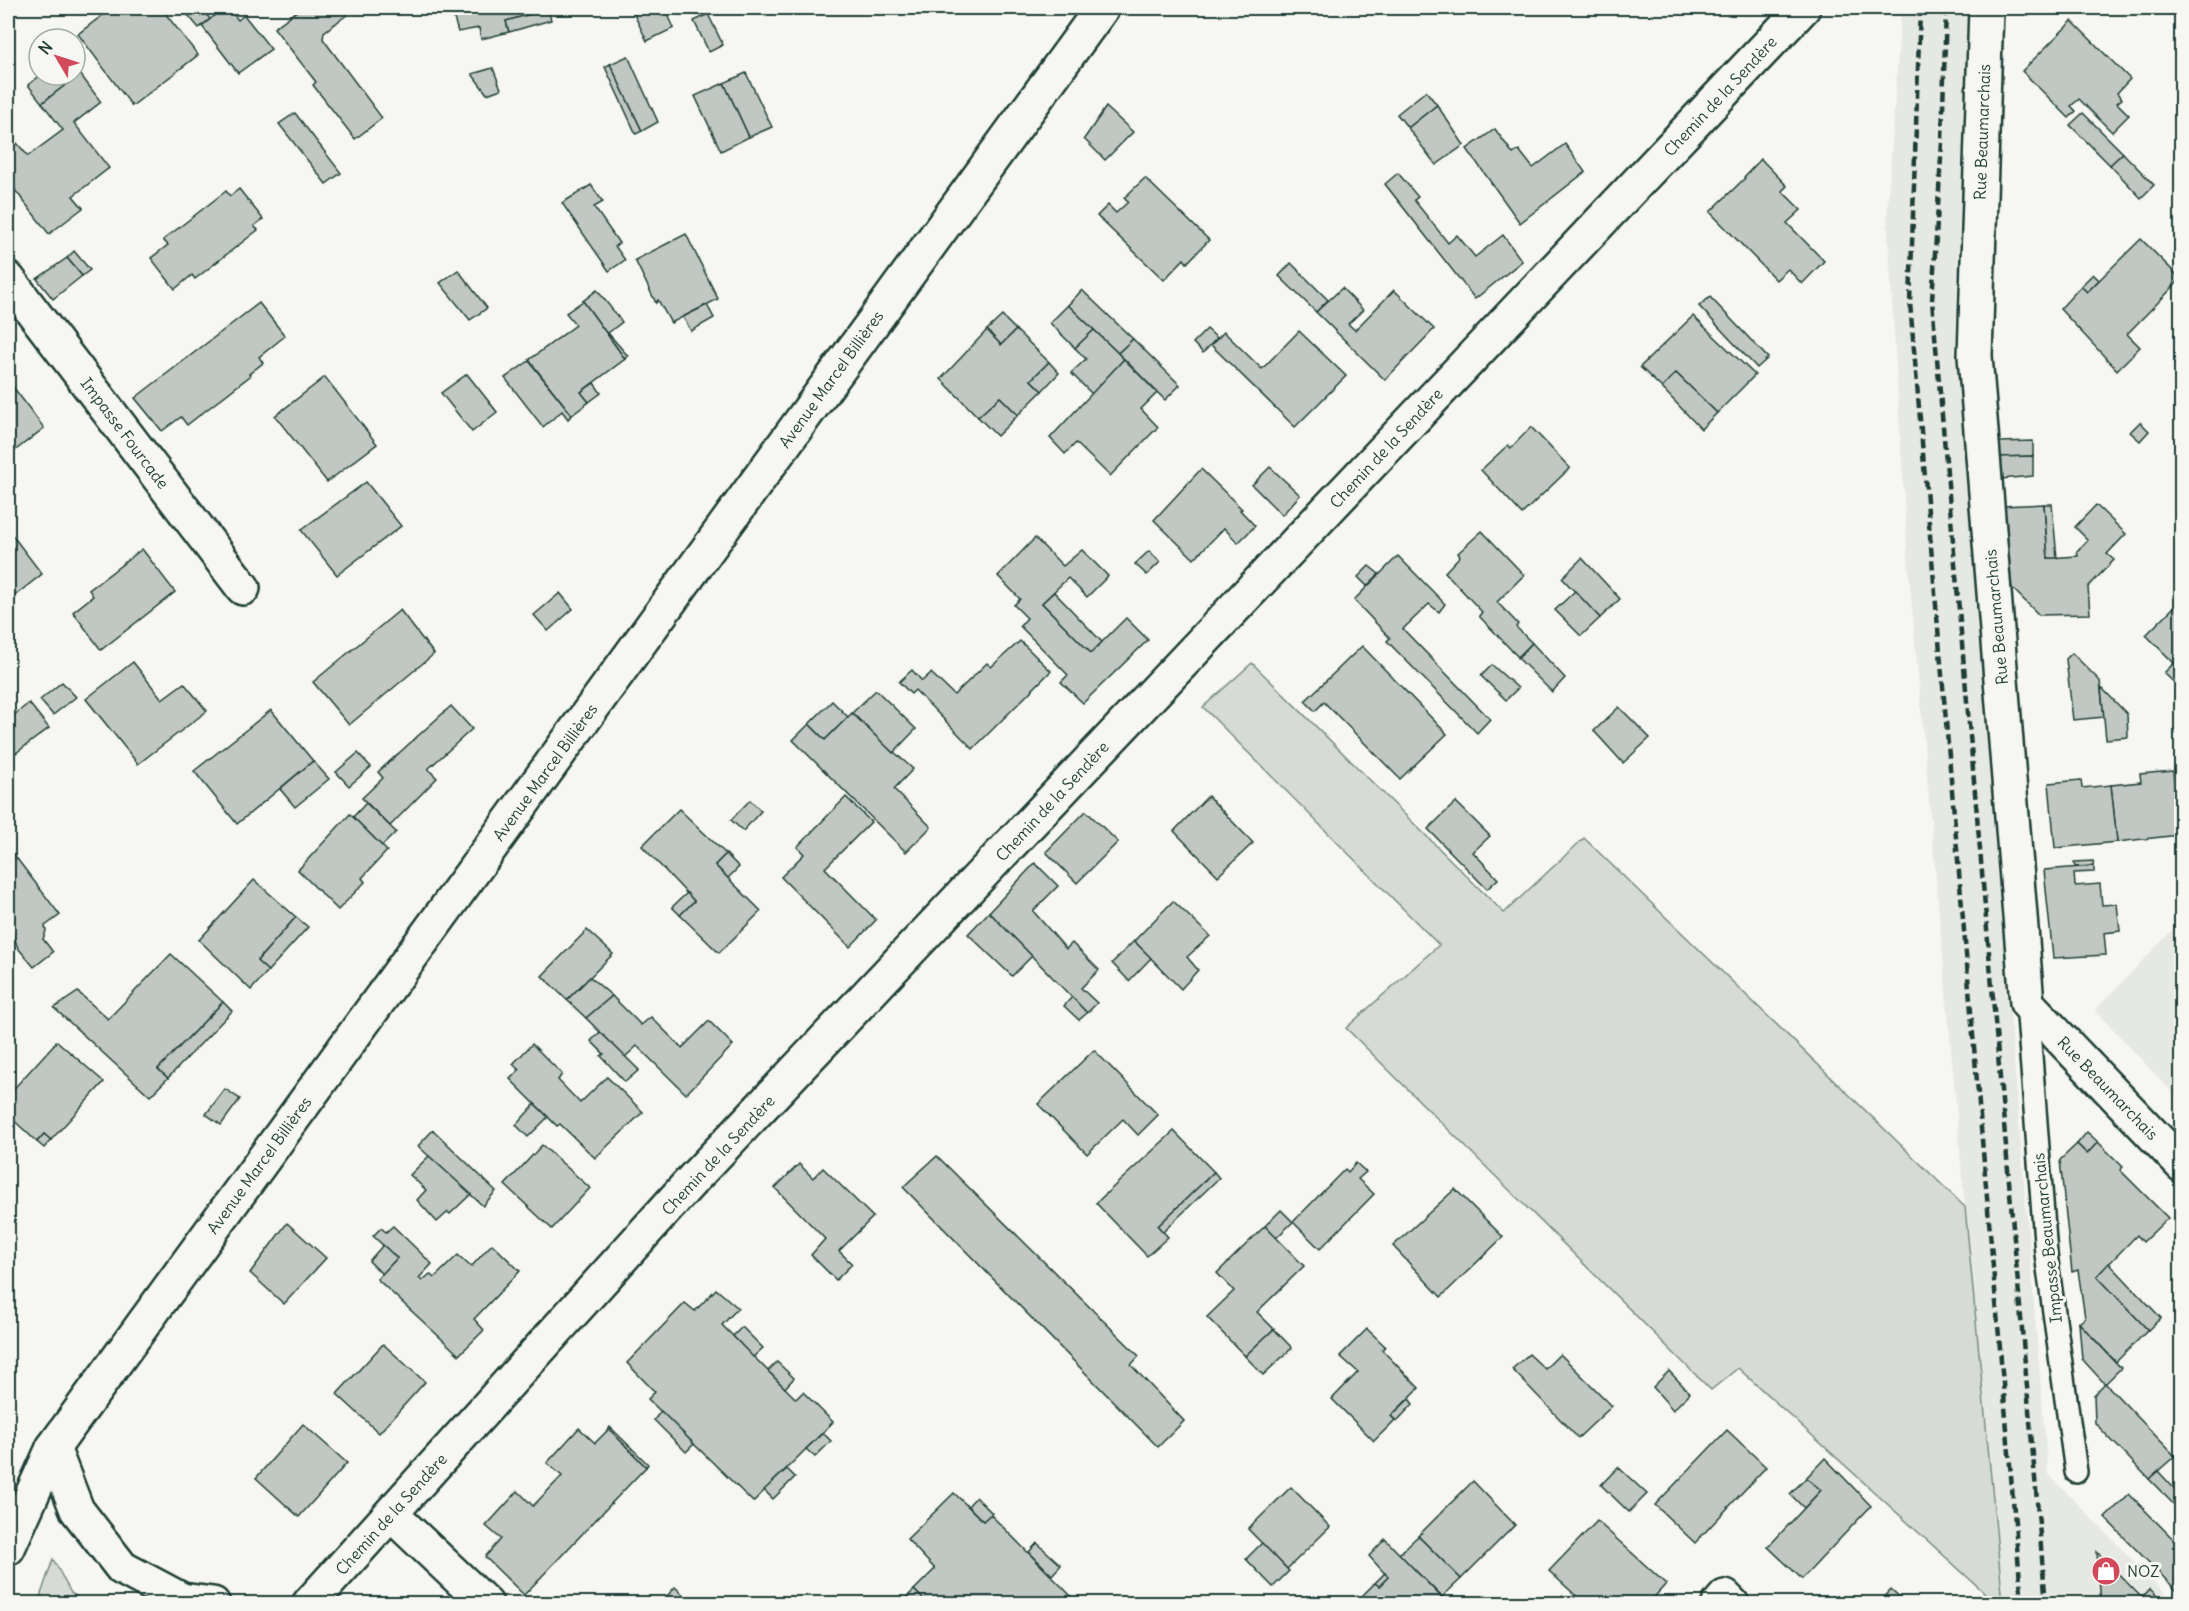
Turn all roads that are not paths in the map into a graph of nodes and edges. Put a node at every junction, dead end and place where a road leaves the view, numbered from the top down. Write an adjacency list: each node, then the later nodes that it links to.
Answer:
1 (1102, 8): 8 (street, Avenue Marcel Billières)
2 (1803, 8): 10 (street, Chemin de la Sendère)
3 (1986, 8): 6 (street, Rue Beaumarchais)
4 (8, 279): 5 (street, Impasse Fourcade)
5 (243, 588)
6 (2027, 1004): 7 (street, Rue Beaumarchais); 9 (lane, Impasse Beaumarchais)
7 (2181, 1165)
8 (54, 1448): 11 (street, Avenue Marcel Billières); 12 (street)
9 (2076, 1472)
10 (391, 1515): 13 (street, Chemin de la Sendère); 14 (street)
11 (8, 1548)
12 (213, 1604)
13 (309, 1604)
14 (486, 1604)
15 (1719, 1604): 16 (street)
16 (1732, 1604)

